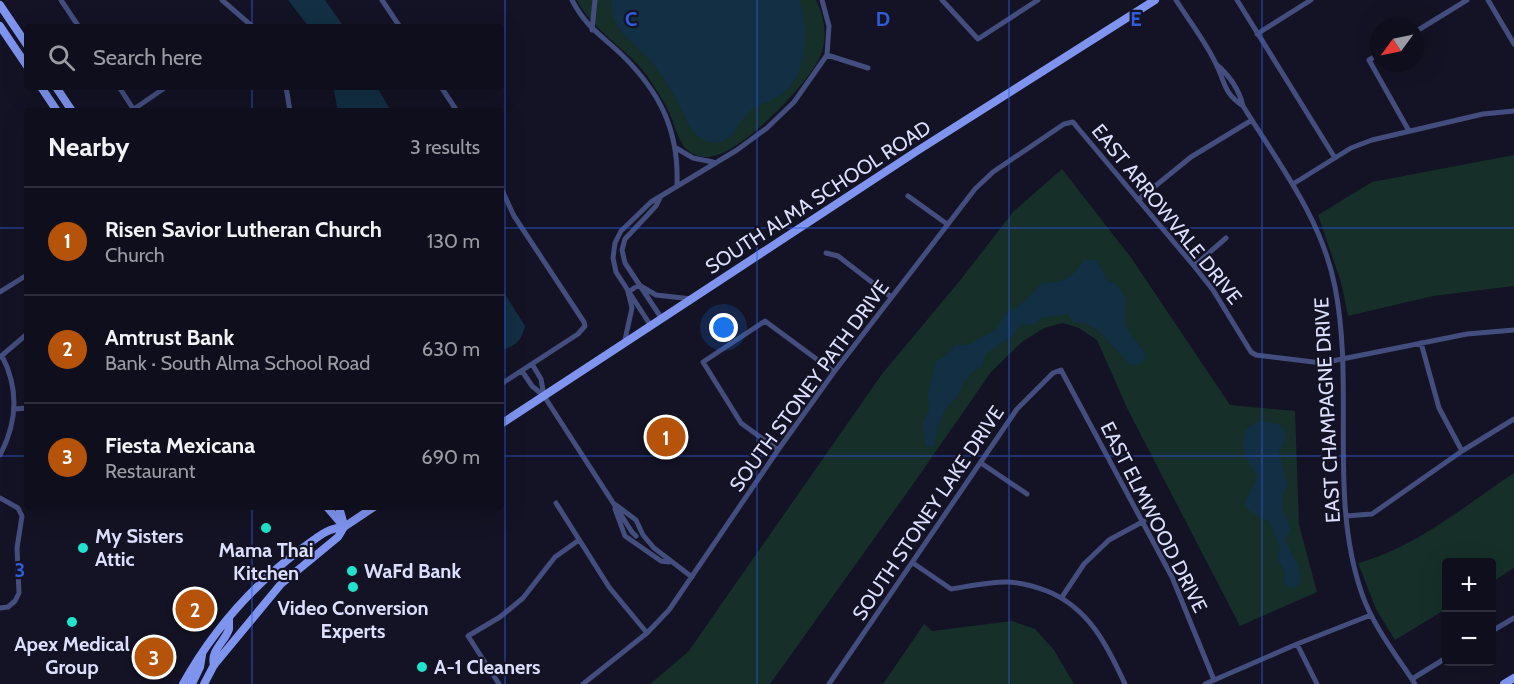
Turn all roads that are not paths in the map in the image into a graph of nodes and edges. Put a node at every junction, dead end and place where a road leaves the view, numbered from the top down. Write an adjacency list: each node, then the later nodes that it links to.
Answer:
1 (61, 0): 17 (street)
2 (222, 0): 16 (street)
3 (382, 0): 20 (street)
4 (572, 0): 23 (street)
5 (595, 0): 23 (street)
6 (822, 0): 27 (street)
7 (942, 0): 8 (street)
8 (1038, 0)
9 (1155, 0): 71 (main road, SOUTH ALMA SCHOOL ROAD)
10 (1176, 0): 29 (street, EAST CHAMPAGNE DRIVE)
11 (1237, 0): 24 (street)
12 (1311, 0): 24 (street)
13 (1467, 0): 22 (street)
14 (1488, 0): 26 (street)
15 (0, 4): 25 (main road)
16 (246, 21): 18 (street); 19 (street)
17 (77, 24)
18 (243, 24)
19 (250, 24)
20 (398, 24)
21 (0, 26): 28 (main road)
22 (1424, 26)
23 (592, 30): 51 (street)
24 (1257, 34): 52 (street)
25 (24, 40)
26 (1514, 44)
27 (827, 55): 30 (street); 53 (street)
28 (24, 62)
29 (1216, 64): 32 (street, EAST CHAMPAGNE DRIVE); 33 (street, EAST CHAMPAGNE DRIVE)
30 (868, 68)
31 (1376, 72): 50 (street)
32 (1233, 83): 33 (street); 40 (street, EAST CHAMPAGNE DRIVE)
33 (1226, 88): 40 (street, EAST CHAMPAGNE DRIVE)
34 (43, 90): 41 (main road)
35 (58, 90): 42 (main road)
36 (121, 90): 43 (street)
37 (162, 90): 44 (street)
38 (286, 90): 45 (street)
39 (443, 90): 46 (street)
40 (1243, 106): 48 (street, EAST CHAMPAGNE DRIVE)
41 (55, 108)
42 (70, 108)
43 (134, 108)
44 (138, 108)
45 (290, 108)
46 (455, 108)
47 (1514, 111): 50 (street)
48 (1252, 120): 54 (street, EAST CHAMPAGNE DRIVE); 59 (street)
49 (1072, 122): 59 (street, EAST ARROWVALE DRIVE); 60 (street, SOUTH STONEY PATH DRIVE)
50 (1409, 131): 52 (street)
51 (676, 148): 53 (street); 55 (street)
52 (1335, 158): 54 (street)
53 (715, 162): 55 (street)
54 (1293, 184): 79 (street, EAST CHAMPAGNE DRIVE)
55 (677, 185): 58 (street)
56 (504, 194): 80 (street)
57 (908, 196): 60 (street)
58 (660, 198): 63 (street); 64 (street)
59 (1138, 200): 65 (street, EAST ARROWVALE DRIVE)
60 (947, 224): 70 (street, SOUTH STONEY PATH DRIVE)
61 (1226, 238): 65 (street)
62 (826, 253): 70 (street)
63 (624, 260): 64 (street); 67 (street)
64 (614, 263): 69 (street)
65 (1194, 267): 79 (street, EAST ARROWVALE DRIVE)
66 (24, 277): 68 (street)
67 (639, 285): 69 (street); 71 (street); 72 (street)
68 (0, 292)
69 (628, 292): 73 (street); 77 (street)
70 (891, 297): 83 (street, SOUTH STONEY PATH DRIVE)
71 (693, 299): 72 (main road, SOUTH ALMA SCHOOL ROAD)
72 (662, 319): 73 (main road, SOUTH ALMA SCHOOL ROAD)
73 (651, 326): 77 (main road, SOUTH ALMA SCHOOL ROAD)
74 (1514, 330): 76 (street)
75 (24, 337): 78 (street)
76 (1421, 343): 79 (street); 91 (street)
77 (624, 344): 85 (main road, SOUTH ALMA SCHOOL ROAD)
78 (1, 357): 87 (street)
79 (1343, 359): 101 (street, EAST CHAMPAGNE DRIVE)
80 (532, 364): 81 (street); 85 (street)
81 (522, 370): 84 (street); 85 (street)
82 (1061, 370): 93 (street, SOUTH STONEY LAKE DRIVE); 102 (street, EAST ELMWOOD DRIVE)
83 (834, 372): 90 (street, SOUTH STONEY PATH DRIVE); 90 (street)
84 (504, 382)
85 (544, 396): 89 (main road, SOUTH ALMA SCHOOL ROAD); 97 (street)
86 (24, 408): 87 (street)
87 (15, 409): 92 (street)
88 (1514, 419): 91 (street)
89 (504, 422)
90 (778, 450): 108 (street, SOUTH STONEY PATH DRIVE)
91 (1462, 451): 101 (street)
92 (0, 455)
93 (981, 463): 94 (street); 107 (street, SOUTH STONEY LAKE DRIVE)
94 (1027, 494)
95 (0, 498): 110 (street)
96 (556, 502): 105 (street)
97 (614, 503): 104 (street); 104 (street)
98 (330, 510): 103 (main road)
99 (340, 510): 103 (main road)
100 (369, 510): 103 (main road)
101 (1346, 516): 111 (street, EAST CHAMPAGNE DRIVE)
102 (1144, 521): 109 (street); 121 (street, EAST ELMWOOD DRIVE)
103 (344, 526): 112 (main road); 119 (main road)
104 (637, 536): 106 (street); 106 (street)
105 (579, 540): 115 (street); 126 (street)
106 (670, 562): 108 (street)
107 (913, 563): 109 (street); 128 (street, SOUTH STONEY LAKE DRIVE)
108 (692, 577): 115 (street, SOUTH STONEY PATH DRIVE)
109 (1062, 597): 129 (street)
110 (0, 608)
111 (1371, 615): 116 (street); 122 (street, EAST CHAMPAGNE DRIVE)
112 (229, 618): 117 (main road); 119 (main road)
113 (1514, 618): 114 (street)
114 (1496, 628)
115 (647, 633): 127 (street, SOUTH STONEY PATH DRIVE)
116 (1297, 644): 121 (street); 131 (street)
117 (203, 651): 123 (main road); 124 (main road)
118 (1442, 661): 122 (street)
119 (214, 665): 125 (main road)
120 (1514, 678): 132 (main road)
121 (1214, 680): 130 (street)
122 (1414, 681)
123 (183, 684)
124 (192, 684)
125 (204, 684)
126 (499, 684)
127 (583, 684)
128 (829, 684)
129 (1125, 684)
130 (1205, 684)
131 (1317, 684)
132 (1504, 684)

